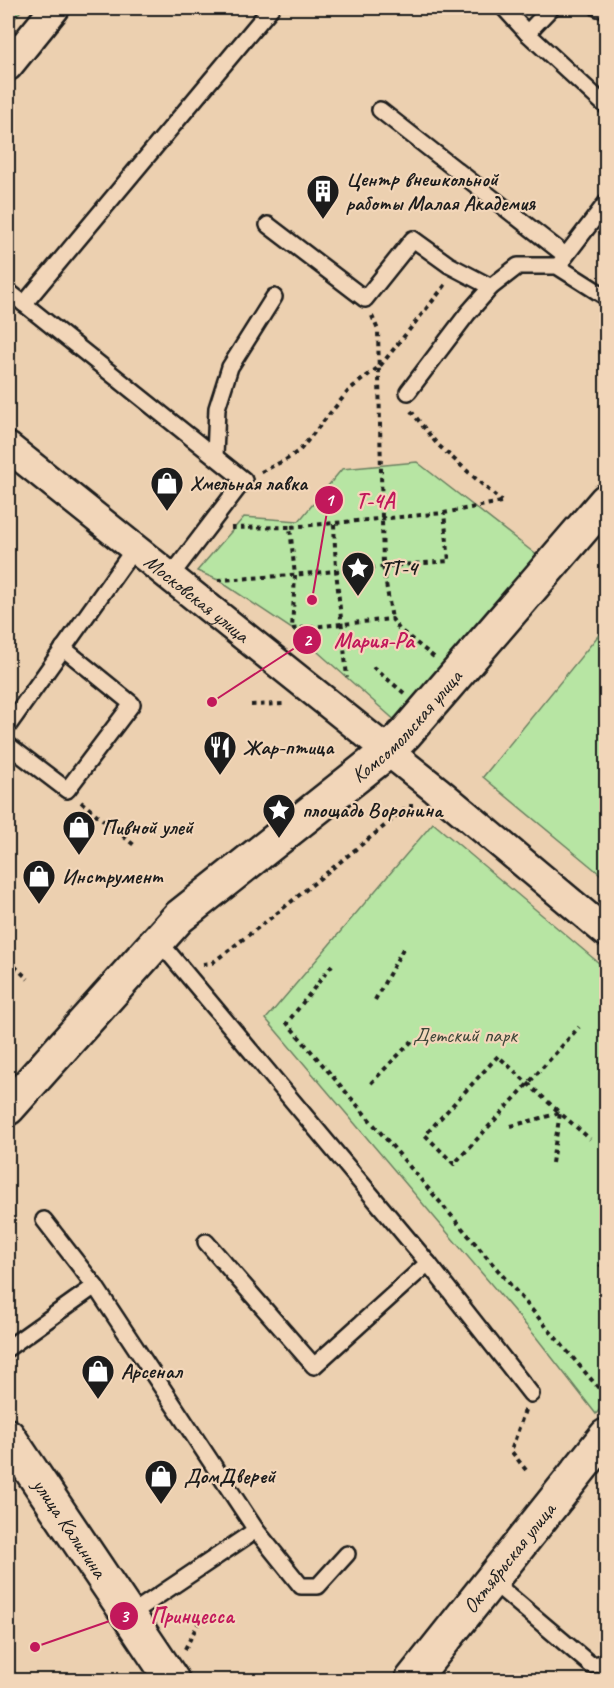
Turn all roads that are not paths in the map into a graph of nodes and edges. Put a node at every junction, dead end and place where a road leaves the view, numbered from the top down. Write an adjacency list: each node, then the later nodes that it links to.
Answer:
1 (55, 8): 8 (street)
2 (272, 8): 18 (lane)
3 (504, 8): 7 (lane)
4 (551, 8): 7 (lane)
5 (598, 8): 6 (lane)
6 (606, 10)
7 (527, 33): 9 (lane)
8 (8, 66)
9 (606, 106)
10 (380, 110): 13 (lane)
11 (606, 203): 13 (lane)
12 (268, 225): 14 (lane)
13 (561, 261): 14 (lane); 17 (lane)
14 (491, 287): 19 (lane)
15 (8, 291): 18 (lane)
16 (274, 297): 21 (lane)
17 (606, 297)
18 (24, 304): 21 (lane)
19 (408, 392)
20 (8, 447): 23 (street, Московская улица)
21 (214, 456): 24 (lane)
22 (606, 501): 28 (main road, Комсомольская улица)
23 (134, 549): 24 (street, Московская улица); 25 (lane)
24 (170, 576): 28 (street, Московская улица)
25 (63, 648): 26 (lane); 27 (lane)
26 (8, 726)
27 (8, 745)
28 (387, 752): 29 (street, Московская улица); 30 (main road, Комсомольская улица)
29 (606, 932)
30 (158, 940): 31 (main road, Комсомольская улица); 34 (lane)
31 (8, 1108)
32 (44, 1220): 35 (lane)
33 (206, 1242): 34 (lane)
34 (428, 1263): 37 (lane)
35 (95, 1286): 36 (lane); 40 (lane)
36 (8, 1347)
37 (531, 1394)
38 (8, 1436): 43 (main road, улица Калинина)
39 (606, 1436): 42 (main road, Октябрьская улица)
40 (256, 1530): 41 (lane); 43 (lane)
41 (347, 1554)
42 (492, 1581): 44 (lane); 46 (main road, Октябрьская улица)
43 (128, 1616): 45 (main road, улица Калинина)
44 (606, 1663)
45 (178, 1669)
46 (412, 1680)

